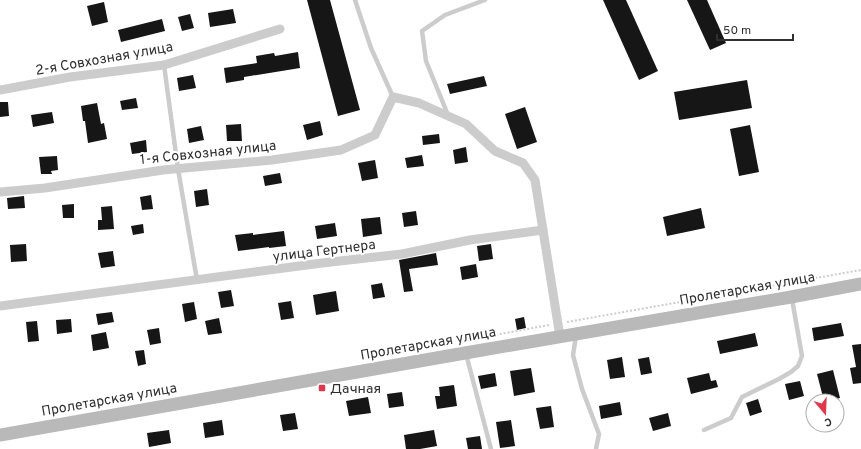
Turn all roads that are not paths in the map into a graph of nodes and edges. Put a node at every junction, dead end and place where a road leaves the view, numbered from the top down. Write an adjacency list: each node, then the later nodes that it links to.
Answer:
1 (356, 0): 6 (lane)
2 (485, 0): 7 (lane)
3 (280, 29): 4 (street, 2-я Совхозная улица)
4 (164, 65): 5 (street, 2-я Совхозная улица); 8 (lane)
5 (0, 90)
6 (393, 97): 7 (street); 8 (street, 1-я Совхозная улица)
7 (449, 117): 10 (street)
8 (178, 169): 9 (street, 1-я Совхозная улица); 11 (lane)
9 (0, 192)
10 (543, 230): 11 (street, улица Гертнера); 16 (street)
11 (197, 280): 14 (street, улица Гертнера)
12 (861, 284): 13 (main road, Пролетарская улица)
13 (791, 297): 15 (main road, Пролетарская улица); 18 (lane)
14 (0, 306)
15 (576, 334): 16 (main road, Пролетарская улица); 21 (lane)
16 (560, 337): 17 (main road, Пролетарская улица)
17 (465, 353): 19 (main road, Пролетарская улица); 20 (lane)
18 (704, 430)
19 (0, 435)
20 (491, 449)
21 (596, 449)

